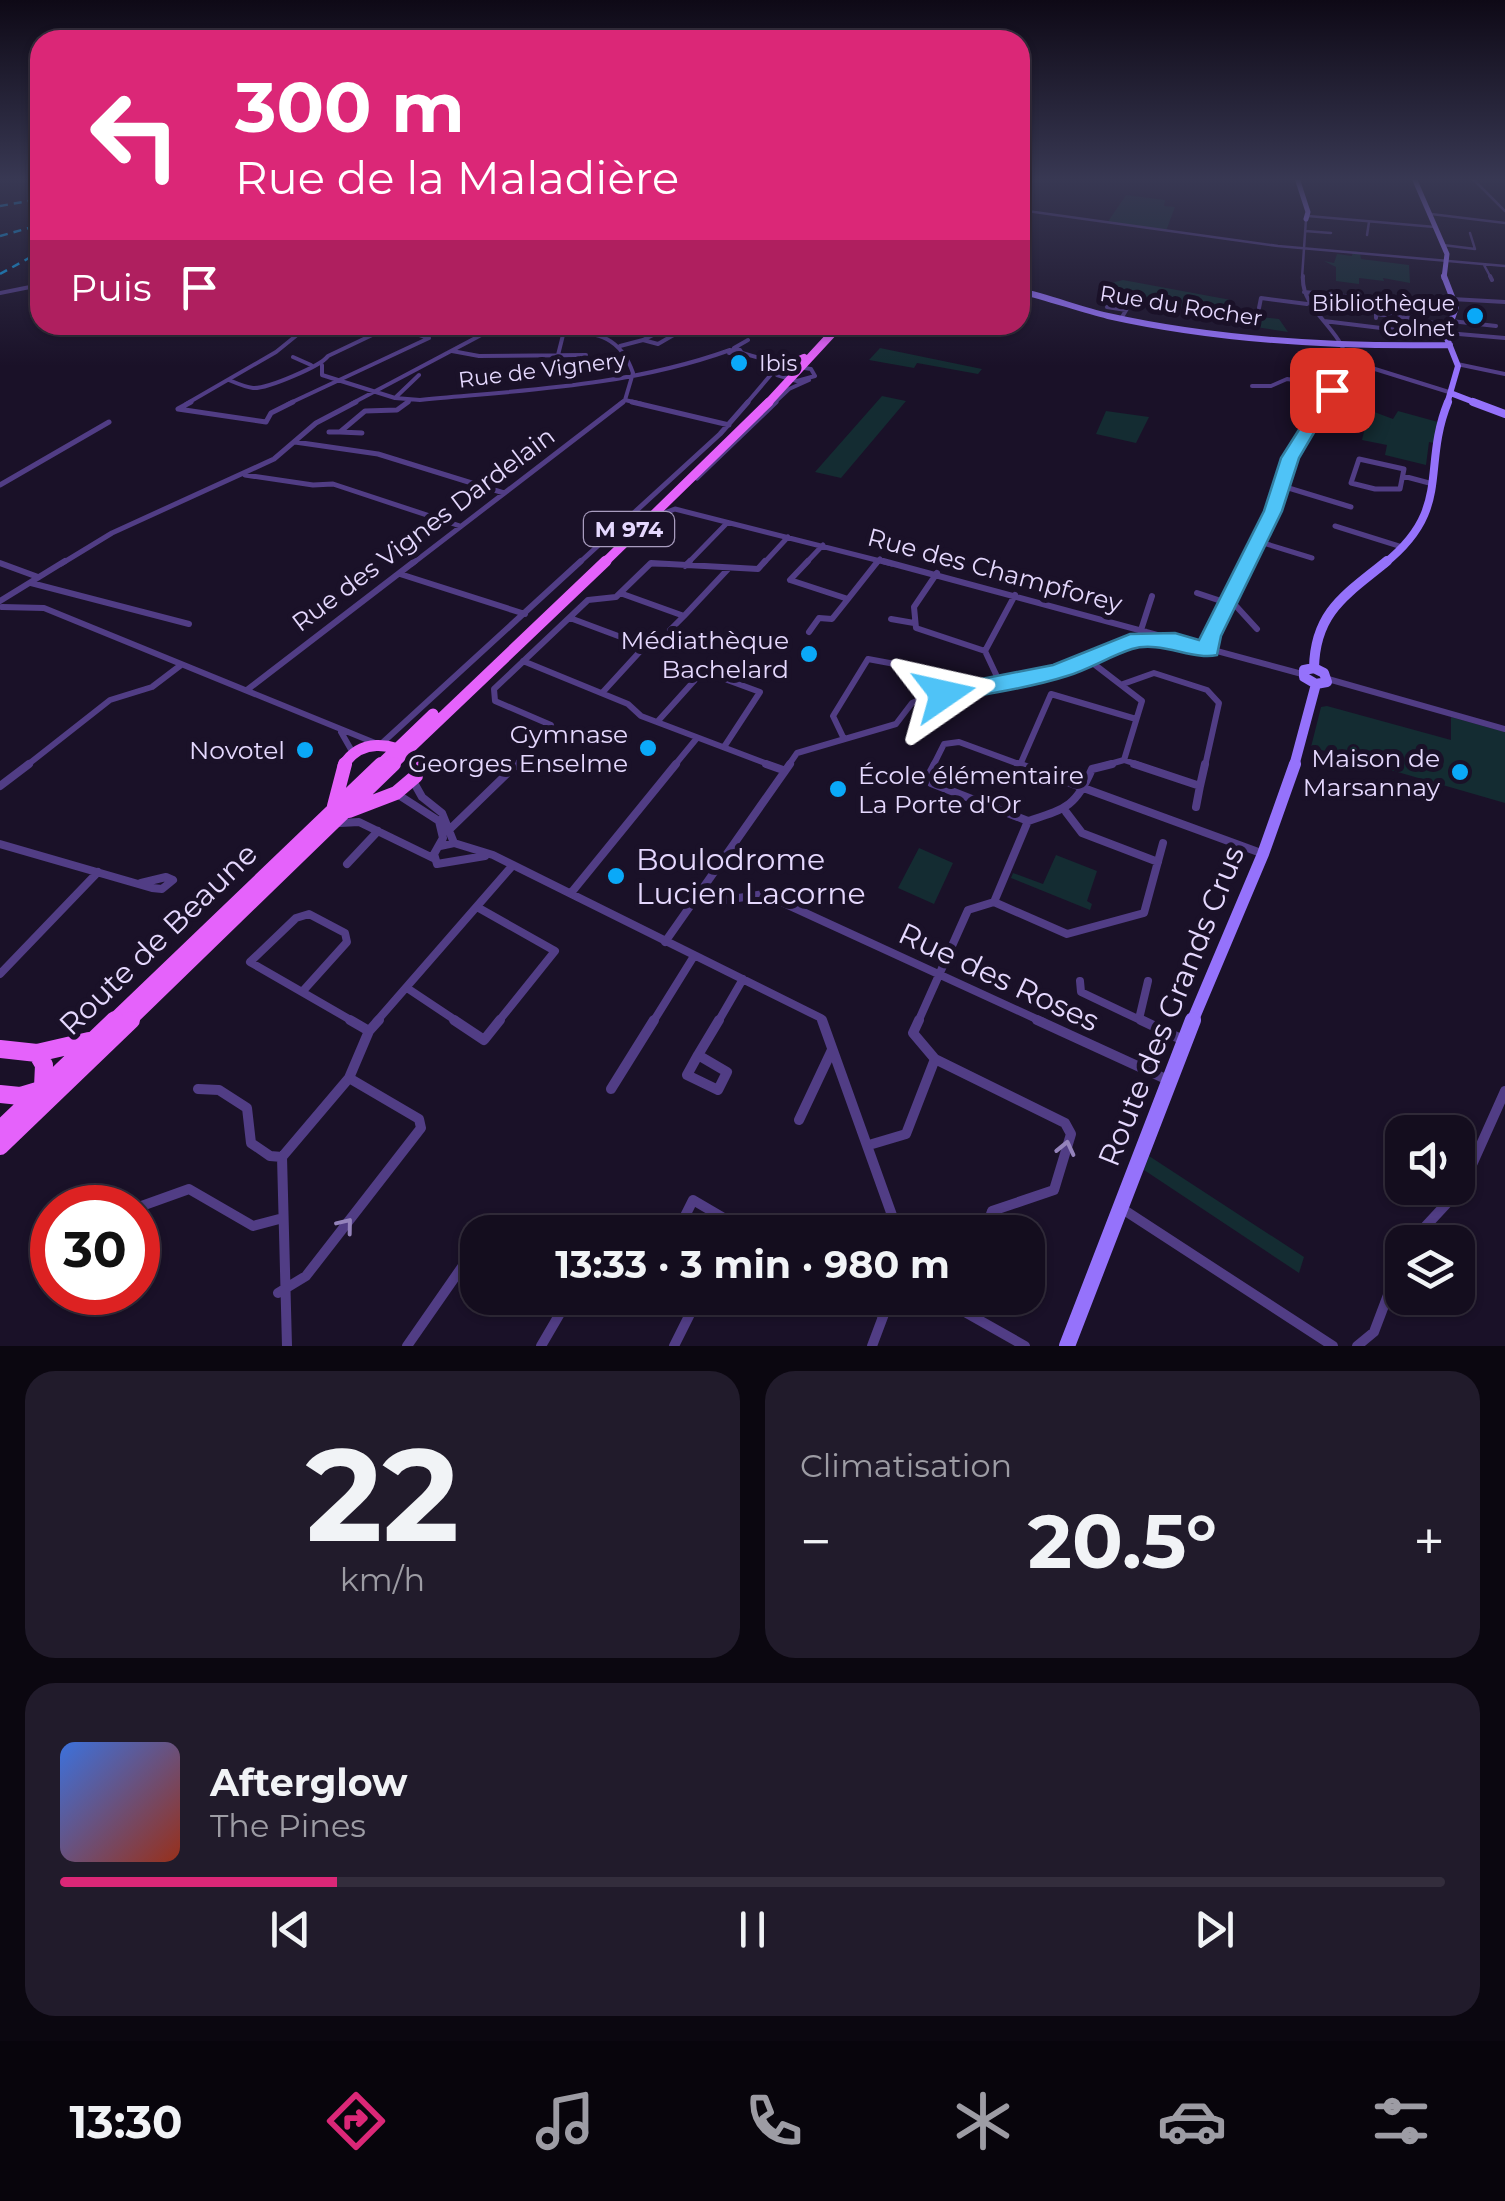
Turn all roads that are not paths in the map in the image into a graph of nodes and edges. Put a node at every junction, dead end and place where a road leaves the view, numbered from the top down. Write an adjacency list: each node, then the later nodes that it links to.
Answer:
1 (1251, 241): 6 (street)
2 (1305, 241): 6 (street)
3 (1441, 241): 5 (street)
4 (1473, 241): 5 (street)
5 (1443, 245): 7 (street)
6 (1305, 248): 7 (street); 13 (street)
7 (1444, 261): 8 (street); 15 (street)
8 (1484, 264): 9 (street); 10 (street)
9 (1505, 266)
10 (1492, 280)
11 (30, 287): 12 (street)
12 (0, 292)
13 (1304, 292): 17 (street); 19 (street)
14 (1030, 293): 23 (street, Rue du Rocher)
15 (1450, 299): 18 (street); 21 (street)
16 (1131, 302): 23 (street)
17 (1394, 302): 21 (street); 25 (street)
18 (1505, 302)
19 (1309, 304): 22 (street); 26 (street)
20 (1107, 307): 23 (street)
21 (1456, 307): 29 (street)
22 (1259, 308)
23 (1124, 314): 43 (street, Rue du Rocher)
24 (1376, 318): 25 (street)
25 (1408, 318): 27 (street)
26 (1324, 321): 30 (street); 43 (street)
27 (1421, 322): 29 (street); 30 (street)
28 (1496, 326): 29 (street)
29 (1448, 332): 30 (street); 40 (street); 44 (street, Rue du Rocher); 53 (street)
30 (1428, 333): 44 (street)
31 (299, 335): 60 (street)
32 (371, 335): 54 (street)
33 (420, 335): 61 (street)
34 (481, 335): 46 (street)
35 (563, 335): 49 (street)
36 (606, 335): 45 (street)
37 (653, 335): 41 (street)
38 (674, 335): 41 (street)
39 (828, 335): 52 (main road, Route de Beaune / M 974)
40 (1505, 338)
41 (644, 340): 45 (street)
42 (746, 342): 47 (street)
43 (1339, 343): 44 (street, Rue du Rocher); 51 (street)
44 (1437, 345)
45 (620, 346): 58 (street)
46 (451, 351): 49 (street); 65 (street)
47 (735, 352): 52 (street); 58 (street, Rue de Vignery); 59 (street)
48 (586, 354): 49 (street)
49 (558, 355)
50 (293, 358): 55 (street)
51 (1346, 360): 64 (street); 66 (street)
52 (800, 364): 59 (main road, Route de Beaune / M 974); 59 (street, Route de Beaune); 62 (street, Route de Beaune)
53 (1457, 364): 56 (street); 66 (street)
54 (322, 365): 55 (street); 61 (street)
55 (310, 366): 60 (street)
56 (1505, 374)
57 (419, 375): 67 (street)
58 (632, 377): 69 (street, Rue de Vignery); 70 (street)
59 (780, 378): 62 (main road); 74 (street); 94 (main road, Route de Beaune / M 974); 138 (main road, Route de Beaune / M 974)
60 (228, 380): 71 (street)
61 (337, 380): 65 (street, Rue de Vignery); 71 (street)
62 (806, 380): 85 (street, Route de Beaune)
63 (1252, 386): 64 (street)
64 (1334, 386): 83 (street)
65 (374, 392): 67 (street, Rue de Vignery); 78 (street)
66 (1453, 394): 72 (street); 81 (street)
67 (395, 398): 69 (street, Rue de Vignery)
68 (277, 399): 71 (street)
69 (410, 400): 76 (street)
70 (625, 400): 74 (street); 84 (street, Rue des Vignes Dardelain)
71 (290, 403)
72 (1505, 414)
73 (109, 422): 82 (street)
74 (729, 425): 111 (street)
75 (329, 432): 76 (street)
76 (340, 432): 77 (street)
77 (362, 432)
78 (296, 440): 79 (street); 84 (street)
79 (242, 474): 88 (street); 102 (street)
80 (1403, 476): 80 (street); 81 (street)
81 (1434, 484): 93 (street)
82 (0, 486)
83 (1282, 486): 86 (street); 91 (street)
84 (504, 493): 88 (street, Rue des Vignes Dardelain)
85 (676, 508): 87 (street, Rue des Champforey); 94 (street, Route de Beaune)
86 (1351, 508)
87 (728, 522): 90 (street, Rue des Champforey); 98 (street)
88 (461, 526): 101 (street, Rue des Vignes Dardelain)
89 (1335, 526): 93 (street)
90 (789, 536): 92 (street, Rue des Champforey); 99 (street)
91 (1260, 542): 95 (street); 109 (street)
92 (822, 545): 96 (street, Rue des Champforey); 108 (street)
93 (1404, 547): 126 (street)
94 (610, 555): 138 (main road, Route de Beaune / M 974)
95 (1312, 558)
96 (880, 559): 100 (street, Rue des Champforey); 108 (street)
97 (0, 563): 102 (street)
98 (685, 566): 99 (street); 104 (street)
99 (728, 568): 112 (street)
100 (936, 573): 106 (street, Rue des Champforey); 115 (street)
101 (399, 574): 111 (street); 131 (street, Rue des Vignes Dardelain)
102 (39, 577): 103 (street)
103 (29, 583): 110 (street); 116 (street)
104 (620, 593): 112 (street); 113 (street)
105 (1197, 593): 109 (street)
106 (1015, 594): 120 (street, Rue des Champforey); 122 (street)
107 (1152, 596): 120 (street)
108 (848, 599): 119 (street)
109 (1230, 602): 117 (street); 121 (street)
110 (1, 605): 125 (street)
111 (524, 614): 141 (street)
112 (684, 616): 118 (street)
113 (569, 618): 123 (street); 132 (street)
114 (891, 619): 115 (street)
115 (914, 623): 122 (street)
116 (189, 624)
117 (1257, 629)
118 (670, 630)
119 (809, 632)
120 (1149, 634): 121 (street); 124 (street)
121 (1204, 646): 127 (street)
122 (985, 651): 128 (street)
123 (523, 661): 132 (street); 159 (street)
124 (1090, 661): 128 (street); 130 (street)
125 (181, 664): 131 (street); 150 (street)
126 (1314, 668): 127 (street); 129 (street)
127 (1302, 674): 129 (street)
128 (1000, 682): 133 (street)
129 (1322, 682): 136 (street); 165 (street, Route des Grands Crus)
130 (1123, 684): 134 (street); 151 (street)
131 (246, 690): 137 (street)
132 (602, 693): 135 (street)
133 (944, 694): 140 (street); 140 (street)
134 (1136, 719): 145 (street); 146 (street)
135 (658, 721): 139 (street); 142 (street)
136 (1505, 729)
137 (340, 730): 141 (street); 144 (street)
138 (423, 730): 141 (main road); 143 (main road, Route de Beaune / M 974)
139 (697, 738): 142 (street); 174 (street)
140 (844, 739): 147 (street)
141 (380, 745): 143 (main road); 144 (main road)
142 (724, 748): 147 (street)
143 (407, 752): 149 (main road); 153 (main road, Route de Beaune / M 974)
144 (354, 753): 148 (main road)
145 (1124, 760): 151 (street); 152 (street)
146 (1020, 765): 152 (street); 158 (street)
147 (784, 770): 175 (street)
148 (342, 774): 153 (main road); 157 (main road)
149 (414, 782): 154 (main road, Route de Beaune); 159 (street)
150 (0, 786)
151 (1200, 786): 155 (street)
152 (1084, 789): 156 (street); 165 (street)
153 (358, 791): 154 (main road); 157 (main road, Route de Beaune / M 974)
154 (391, 795): 157 (main road, Route de Beaune); 164 (street)
155 (1196, 806)
156 (1066, 812): 158 (street); 169 (street)
157 (334, 817): 160 (street); 189 (main road, Route de Beaune / M 974); 197 (main road, Route de Beaune / M 974)
158 (1028, 821): 176 (street)
159 (450, 830): 163 (street)
160 (378, 831): 167 (street); 170 (street)
161 (1163, 843): 169 (street)
162 (0, 844): 172 (street)
163 (457, 844): 164 (street); 166 (street); 168 (street)
164 (440, 846): 167 (street)
165 (1262, 854): 190 (street, Route des Grands Crus)
166 (493, 855): 168 (street); 171 (street)
167 (434, 858): 168 (street)
168 (458, 861)
169 (1158, 862): 176 (street)
170 (347, 864)
171 (514, 865): 174 (street); 177 (street)
172 (98, 872): 173 (street); 180 (street)
173 (140, 884)
174 (571, 893): 178 (street)
175 (696, 899): 178 (street); 181 (street, Rue des Roses)
176 (994, 902): 181 (street)
177 (476, 908): 185 (street); 185 (street)
178 (665, 942): 179 (street)
179 (694, 956): 182 (street); 200 (street)
180 (0, 974)
181 (937, 974): 195 (street); 198 (street, Rue des Roses)
182 (744, 980): 192 (street); 194 (street)
183 (1080, 981): 187 (street)
184 (1148, 981): 187 (street)
185 (407, 988): 188 (street)
186 (300, 994): 186 (street); 188 (street)
187 (1139, 1019): 190 (street)
188 (369, 1031): 196 (street)
189 (92, 1040): 193 (main road); 201 (main road, Route de Beaune / M 974)
190 (1185, 1041): 198 (street, Route des Grands Crus)
191 (0, 1049): 193 (main road)
192 (832, 1049): 205 (street); 207 (street)
193 (37, 1053): 201 (main road)
194 (698, 1055)
195 (935, 1059): 207 (street); 215 (street, one-way to 195)
196 (349, 1078): 209 (street); 219 (street, one-way to 196)
197 (70, 1079): 201 (main road); 204 (main road, Route de Beaune / M 974)
198 (1170, 1080): 211 (street, Route des Grands Crus)
199 (198, 1089): 209 (street)
200 (612, 1089)
201 (42, 1090): 203 (main road); 204 (main road); 206 (main road, Route de Beaune / M 974)
202 (1505, 1091): 217 (street)
203 (0, 1094)
204 (34, 1114): 208 (main road, Route de Beaune / M 974)
205 (799, 1120)
206 (0, 1130)
207 (869, 1144): 214 (street)
208 (0, 1146)
209 (282, 1157): 216 (street)
210 (160, 1199): 216 (street)
211 (1120, 1207): 231 (street, Route des Grands Crus); 232 (street)
212 (686, 1215): 213 (street)
213 (714, 1215)
214 (892, 1215)
215 (991, 1215)
216 (283, 1218): 219 (street)
217 (1427, 1225)
218 (460, 1270): 226 (street)
219 (282, 1292): 225 (street)
220 (1385, 1303): 233 (street)
221 (559, 1315): 227 (street)
222 (690, 1315): 228 (street)
223 (883, 1315): 229 (street)
224 (979, 1315): 230 (street)
225 (287, 1346)
226 (407, 1346)
227 (540, 1346)
228 (674, 1346)
229 (872, 1346)
230 (1025, 1346)
231 (1066, 1346)
232 (1332, 1346)
233 (1357, 1346)

